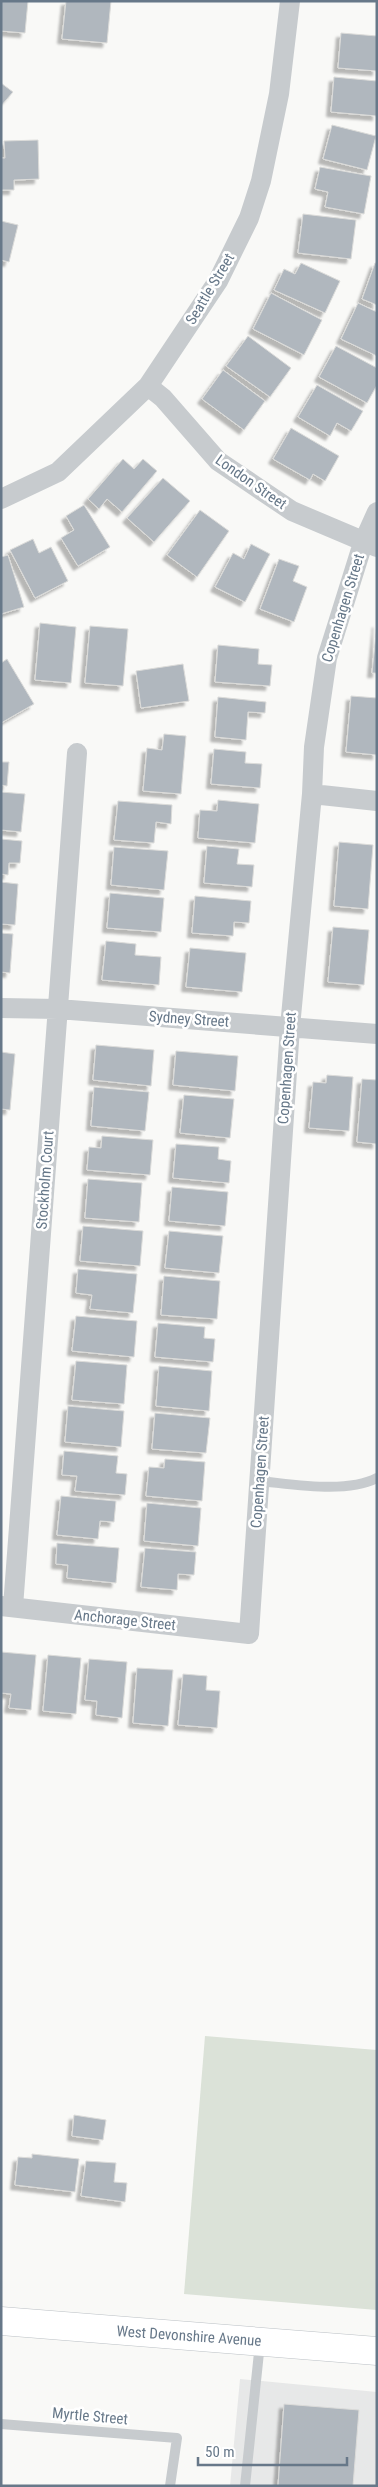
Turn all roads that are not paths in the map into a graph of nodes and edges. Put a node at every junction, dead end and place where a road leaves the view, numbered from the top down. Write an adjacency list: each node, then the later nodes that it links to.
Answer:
1 (290, 1): 2 (street, Seattle Street)
2 (148, 386): 3 (street, Seattle Street); 5 (street, London Street)
3 (1, 499)
4 (377, 512): 5 (street, Copenhagen Street)
5 (370, 545): 7 (street, Copenhagen Street)
6 (77, 753): 10 (street, Stockholm Court)
7 (312, 794): 8 (street); 11 (street, Copenhagen Street)
8 (377, 801)
9 (1, 1008): 10 (street, Sydney Street)
10 (58, 1009): 11 (street, Sydney Street); 15 (street, Stockholm Court)
11 (290, 1027): 12 (street, Sydney Street); 14 (street, Copenhagen Street)
12 (377, 1034)
13 (377, 1478): 14 (lane)
14 (259, 1481): 16 (street, Copenhagen Street)
15 (7, 1607): 16 (street, Anchorage Street)
16 (249, 1634)
17 (1, 2321): 18 (main road, West Devonshire Avenue)
18 (260, 2342): 19 (main road, West Devonshire Avenue); 22 (lane)
19 (377, 2351)
20 (1, 2424): 21 (lane, Myrtle Street)
21 (170, 2486)
22 (245, 2486)

